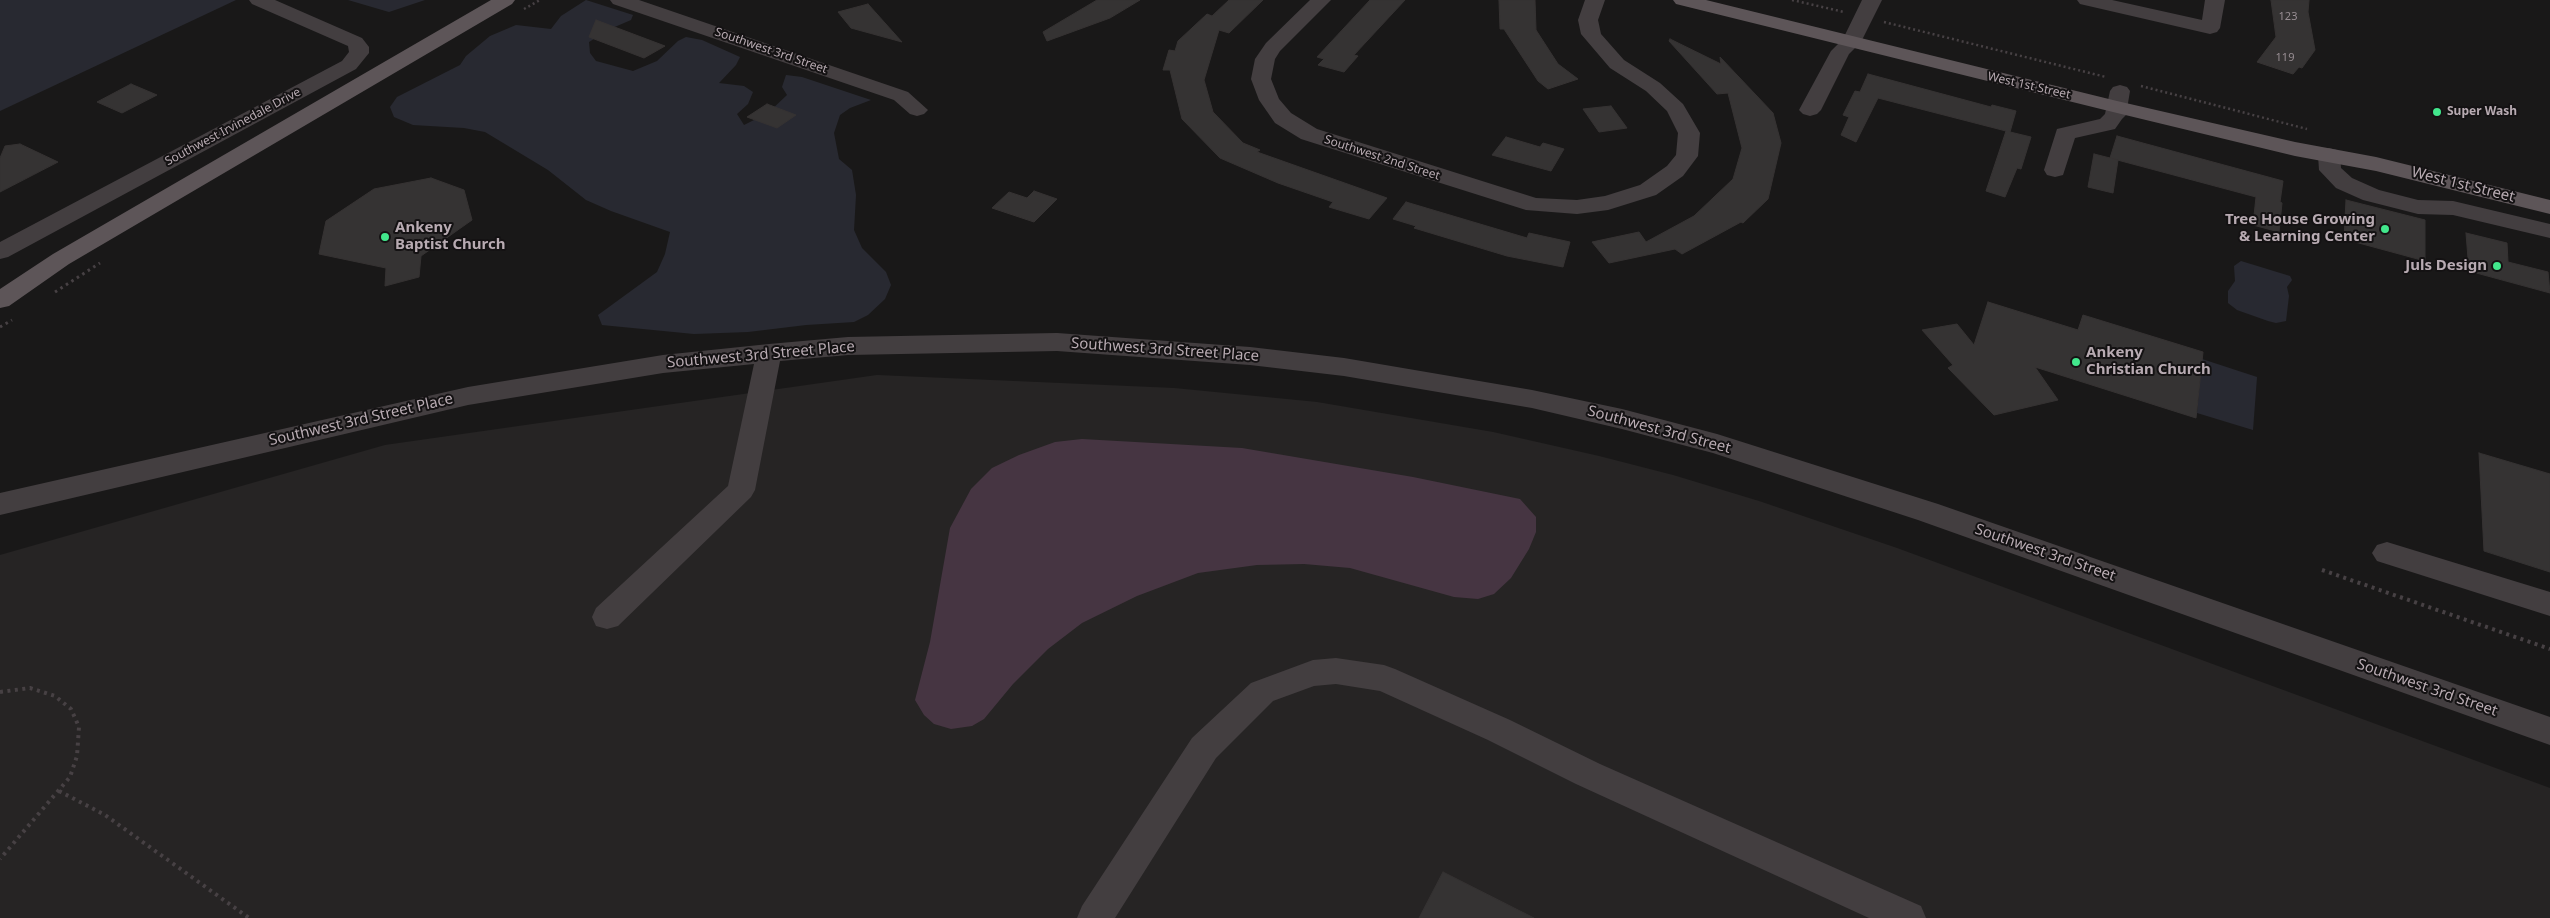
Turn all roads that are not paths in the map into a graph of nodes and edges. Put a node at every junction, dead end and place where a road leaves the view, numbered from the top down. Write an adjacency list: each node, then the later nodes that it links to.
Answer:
1 (260, 0): 19 (street, Southwest Irvinedale Drive)
2 (505, 0): 20 (main road, Southwest Irvinedale Drive)
3 (620, 0): 12 (street, Southwest 3rd Street)
4 (1321, 0): 5 (street, Southwest 2nd Street)
5 (1595, 0)
6 (1683, 0): 10 (main road, West 1st Street)
7 (1754, 0): 10 (main road, West 1st Street)
8 (2086, 0): 9 (street)
9 (2214, 0)
10 (1861, 21): 11 (main road, West 1st Street); 13 (street)
11 (2119, 90): 14 (main road, West 1st Street); 15 (main road, West 1st Street); 16 (street)
12 (916, 110)
13 (1810, 110)
14 (2329, 155): 15 (main road, West 1st Street); 18 (street)
15 (2376, 164): 17 (main road, West 1st Street)
16 (2055, 170)
17 (2550, 207)
18 (2550, 231)
19 (0, 252)
20 (62, 259): 21 (main road, Southwest Irvinedale Drive); 22 (main road, Southwest Irvinedale Drive)
21 (0, 288)
22 (0, 300)
23 (769, 353): 24 (street, Southwest 3rd Street Place); 25 (street, Southwest 3rd Street Place); 28 (street)
24 (1532, 399): 29 (street, Southwest 3rd Street)
25 (0, 504)
26 (2387, 553): 27 (street)
27 (2550, 604)
28 (607, 617)
29 (2550, 731)
30 (1095, 918): 31 (street)
31 (1908, 918)

